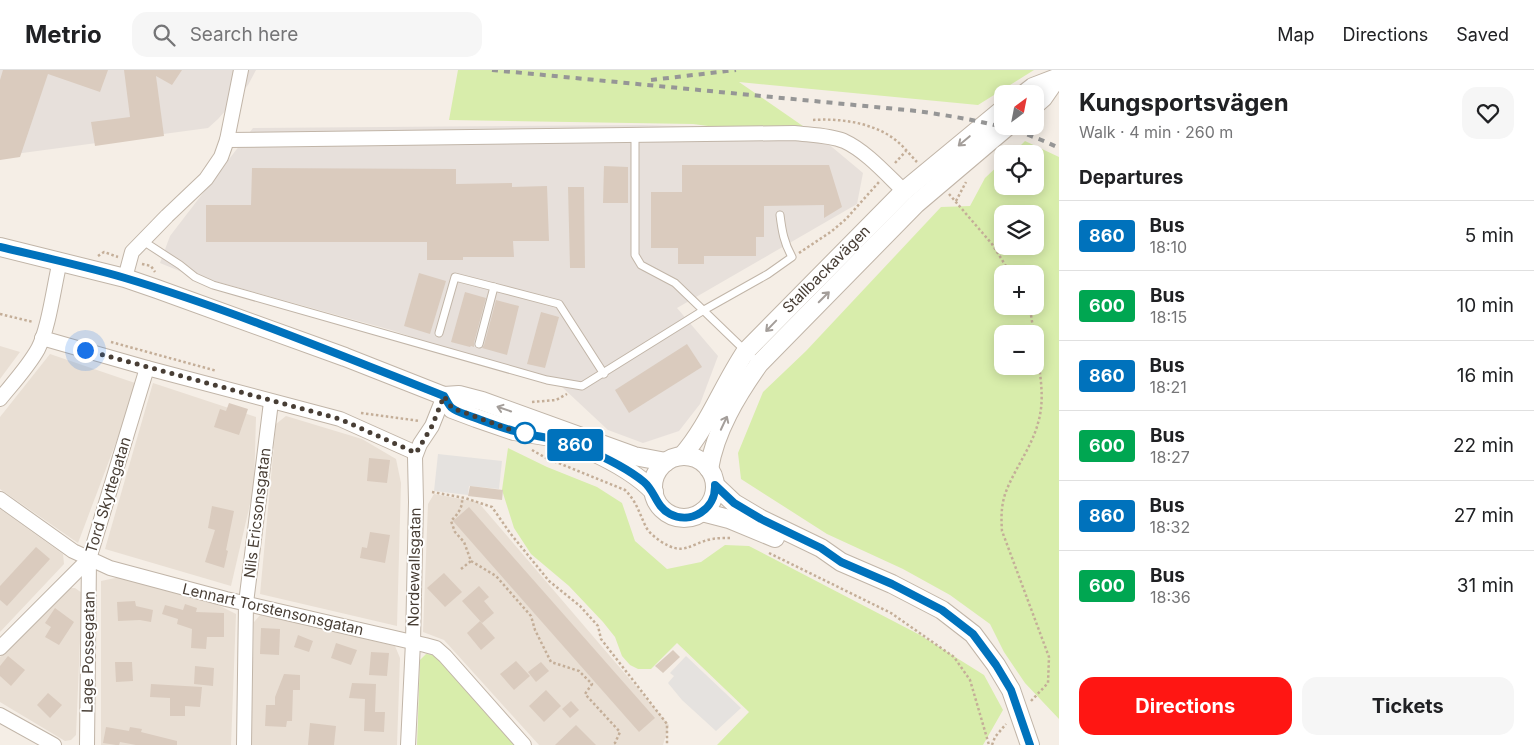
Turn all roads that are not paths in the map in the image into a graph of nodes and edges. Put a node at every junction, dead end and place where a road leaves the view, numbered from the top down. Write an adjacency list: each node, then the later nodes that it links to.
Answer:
1 (242, 70): 8 (street)
2 (1058, 78): 3 (street); 4 (street)
3 (1038, 85)
4 (1044, 97)
5 (994, 117): 9 (street, Stallbackavägen, one-way to 9)
6 (635, 135): 8 (street); 9 (street); 16 (lane)
7 (998, 135): 21 (street, Stallbackavägen, one-way to 7)
8 (227, 140): 11 (street)
9 (904, 192): 20 (street, Stallbackavägen, one-way to 20)
10 (780, 215): 16 (lane)
11 (142, 240): 14 (street); 23 (lane)
12 (0, 247): 13 (street)
13 (60, 261): 14 (street); 17 (street)
14 (125, 278): 24 (street)
15 (494, 287): 18 (lane); 19 (lane); 23 (lane)
16 (704, 310): 20 (lane); 23 (lane)
17 (44, 331): 22 (street); 25 (street)
18 (439, 333)
19 (479, 344)
20 (746, 351): 21 (lane); 28 (street, Stallbackavägen)
21 (759, 364): 29 (street, Stallbackavägen, one-way to 21)
22 (147, 368): 26 (street); 33 (street, Tord Skyttegatan)
23 (604, 374)
24 (444, 396): 27 (street, Nordewallsgatan); 28 (street, one-way to 24); 30 (street)
25 (0, 399)
26 (271, 402): 27 (street); 35 (street, Nils Ericsonsgatan)
27 (416, 453): 36 (street, Nordewallsgatan)
28 (674, 459): 29 (street); 30 (street)
29 (712, 477): 32 (street); 34 (street)
30 (654, 492): 32 (street)
31 (0, 499): 33 (street, Lennart Torstensonsgatan)
32 (702, 512): 34 (street)
33 (89, 560): 35 (street, Lennart Torstensonsgatan); 37 (street, Tord Skyttegatan); 40 (street, Lage Possegatan)
34 (841, 562): 44 (street)
35 (246, 603): 36 (street, Lennart Torstensonsgatan); 41 (street, Nils Ericsonsgatan)
36 (413, 642): 42 (street, Nordewallsgatan); 43 (street, Lennart Torstensonsgatan)
37 (0, 648)
38 (0, 715): 39 (street)
39 (54, 745)
40 (87, 745)
41 (244, 745)
42 (408, 745)
43 (524, 745)
44 (1030, 745)

